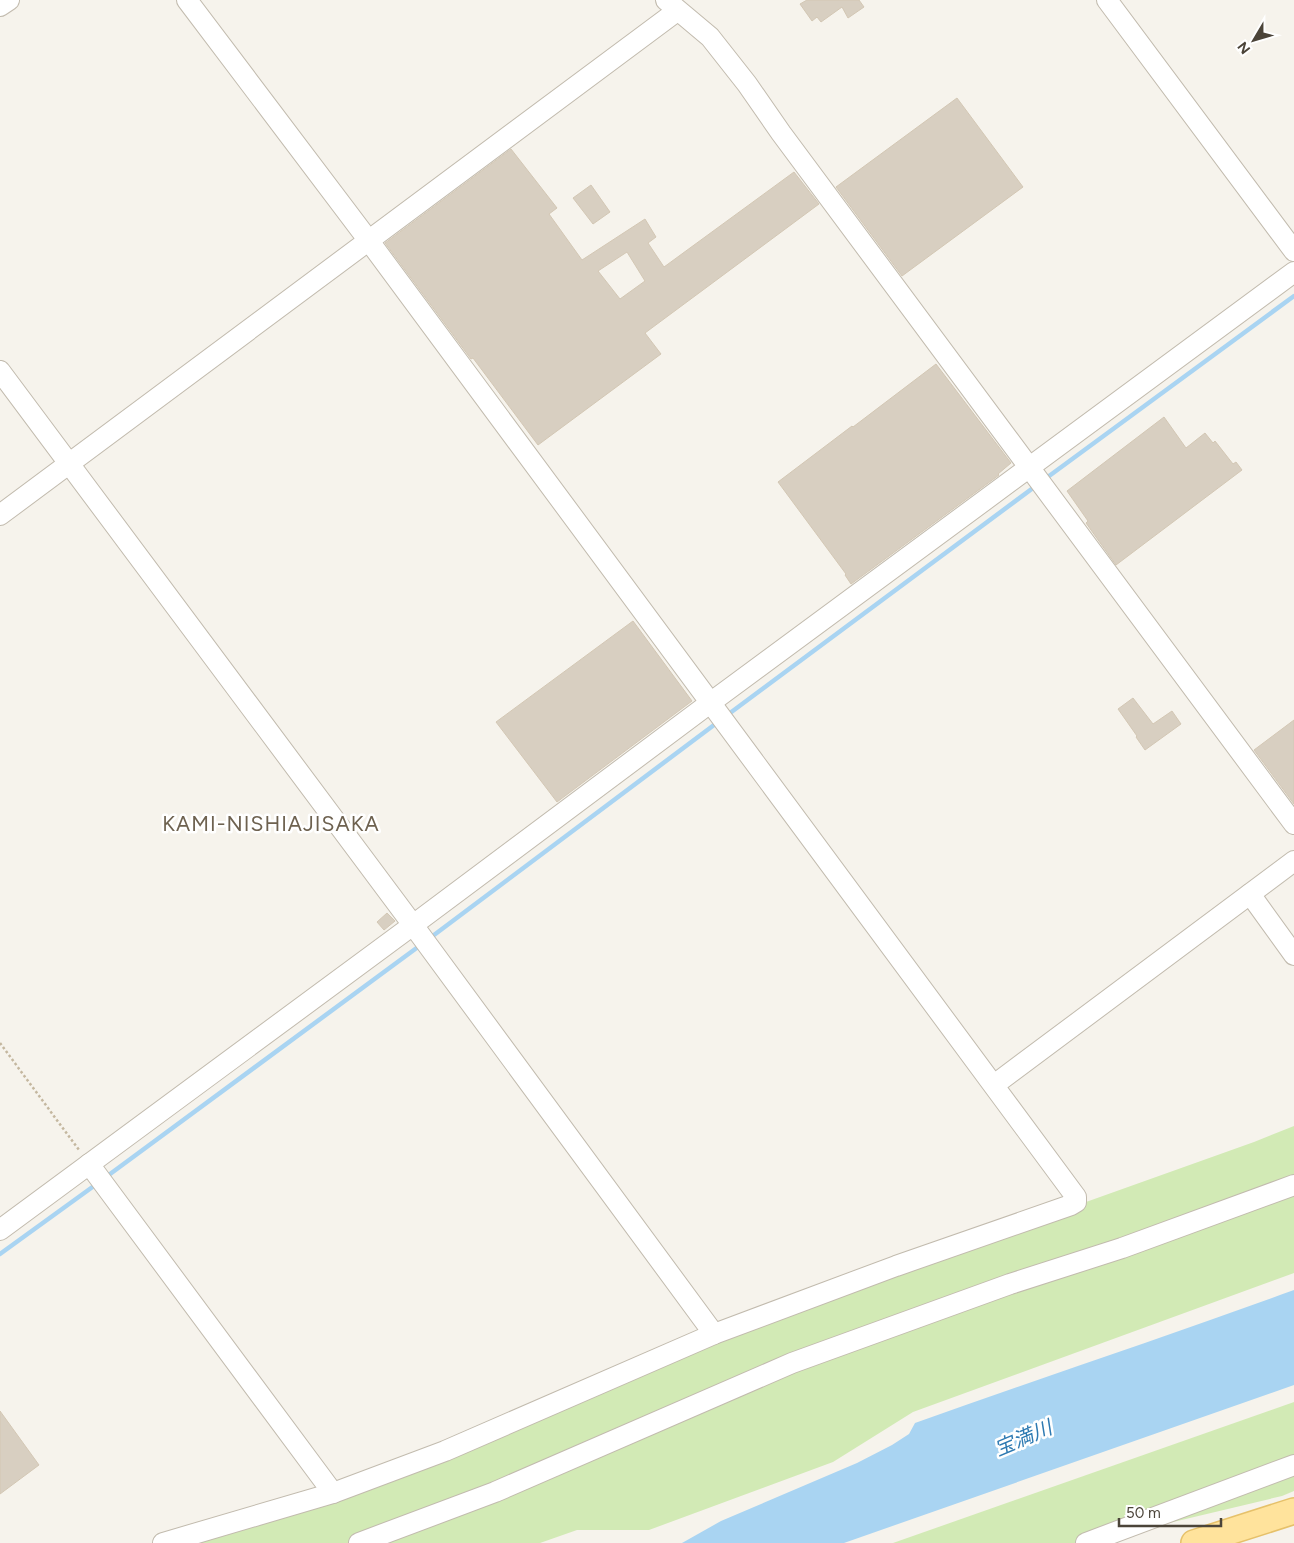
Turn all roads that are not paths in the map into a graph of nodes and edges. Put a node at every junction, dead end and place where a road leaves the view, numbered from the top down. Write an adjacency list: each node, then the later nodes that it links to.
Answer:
1 (9, 0): 4 (street)
2 (187, 0): 6 (street)
3 (1107, 0): 7 (street)
4 (0, 6)
5 (672, 6): 6 (street); 11 (street)
6 (369, 241): 10 (street); 13 (street)
7 (1294, 251)
8 (1294, 272): 11 (street)
9 (0, 372): 10 (street)
10 (69, 464): 12 (street); 17 (street)
11 (1038, 478): 13 (street); 14 (street)
12 (0, 515)
13 (718, 714): 17 (street); 19 (street)
14 (1294, 824)
15 (1294, 861): 16 (street)
16 (1250, 894): 18 (street); 19 (street)
17 (420, 936): 20 (street); 23 (street)
18 (1294, 956)
19 (994, 1085): 23 (street)
20 (98, 1175): 22 (street); 25 (street)
21 (1294, 1185): 28 (street)
22 (0, 1230)
23 (714, 1334): 25 (street)
24 (1294, 1465): 29 (street)
25 (333, 1493): 27 (street)
26 (1294, 1511): 30 (main road)
27 (163, 1543)
28 (359, 1543)
29 (1086, 1543)
30 (1194, 1543)

